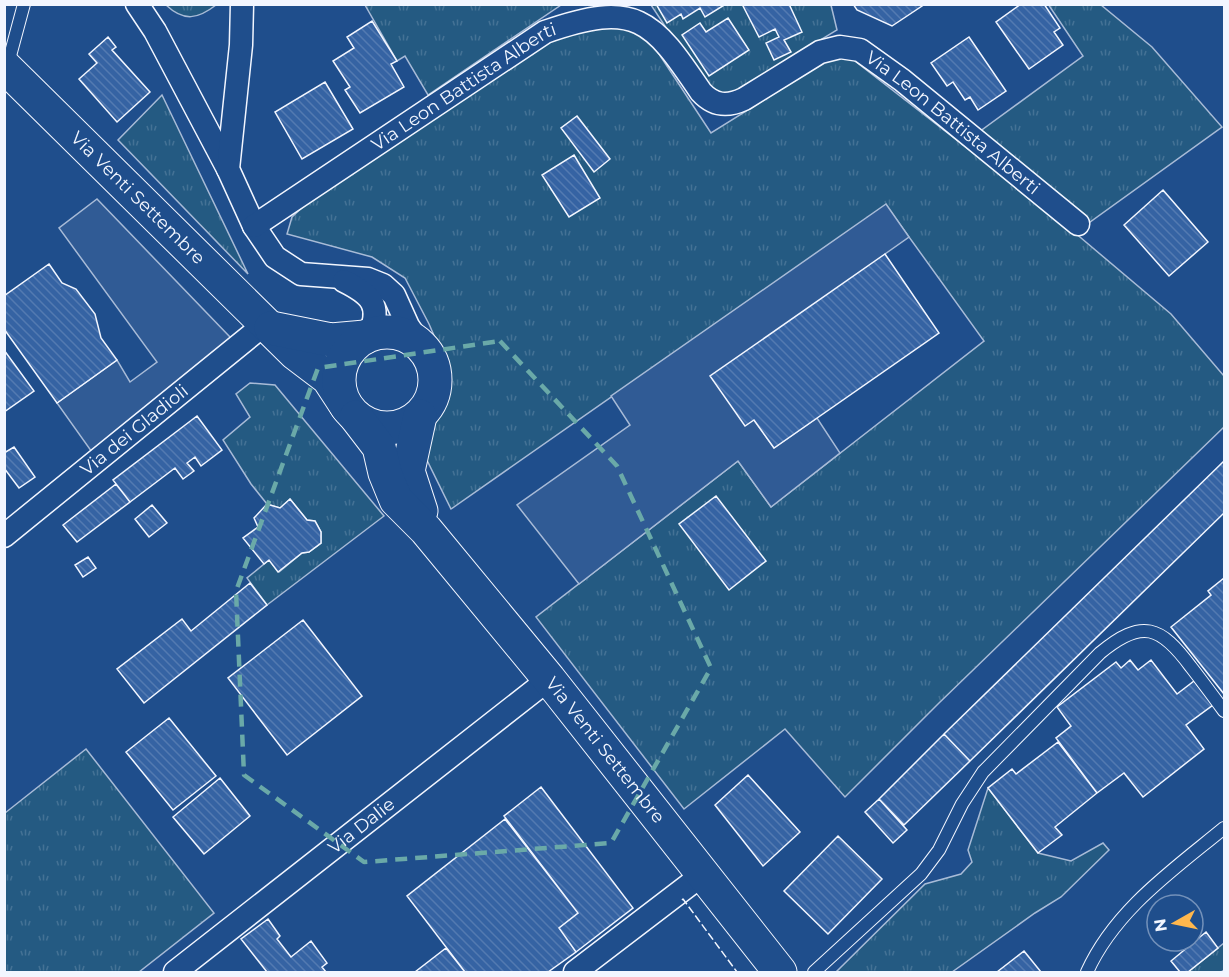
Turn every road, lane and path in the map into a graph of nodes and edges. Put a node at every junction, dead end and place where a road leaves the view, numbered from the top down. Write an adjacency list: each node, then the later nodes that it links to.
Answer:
1 (137, 4): 5 (street)
2 (242, 4): 5 (street)
3 (24, 5): 4 (lane)
4 (6, 67): 9 (main road, Via Venti Settembre)
5 (228, 169): 7 (street)
6 (1078, 224): 7 (street, Via Leon Battista Alberti)
7 (254, 226): 8 (street)
8 (338, 278): 10 (street); 11 (street)
9 (268, 326): 10 (main road); 12 (main road, Via Venti Settembre); 15 (street, Via dei Gladioli)
10 (367, 336): 11 (main road); 12 (main road, Via Venti Settembre)
11 (423, 348): 13 (main road, Via Venti Settembre)
12 (352, 412): 13 (main road); 14 (main road, Via Venti Settembre)
13 (420, 416): 14 (main road, Via Venti Settembre)
14 (426, 530): 16 (main road, Via Venti Settembre)
15 (4, 536)
16 (549, 679): 19 (main road, Via Venti Settembre); 20 (street, Via Dalie)
17 (1224, 711): 23 (lane)
18 (1224, 828): 24 (lane)
19 (702, 874): 21 (street); 22 (main road, Via Venti Settembre)
20 (175, 972)
21 (575, 972)
22 (780, 972)
23 (814, 972)
24 (1087, 972)

